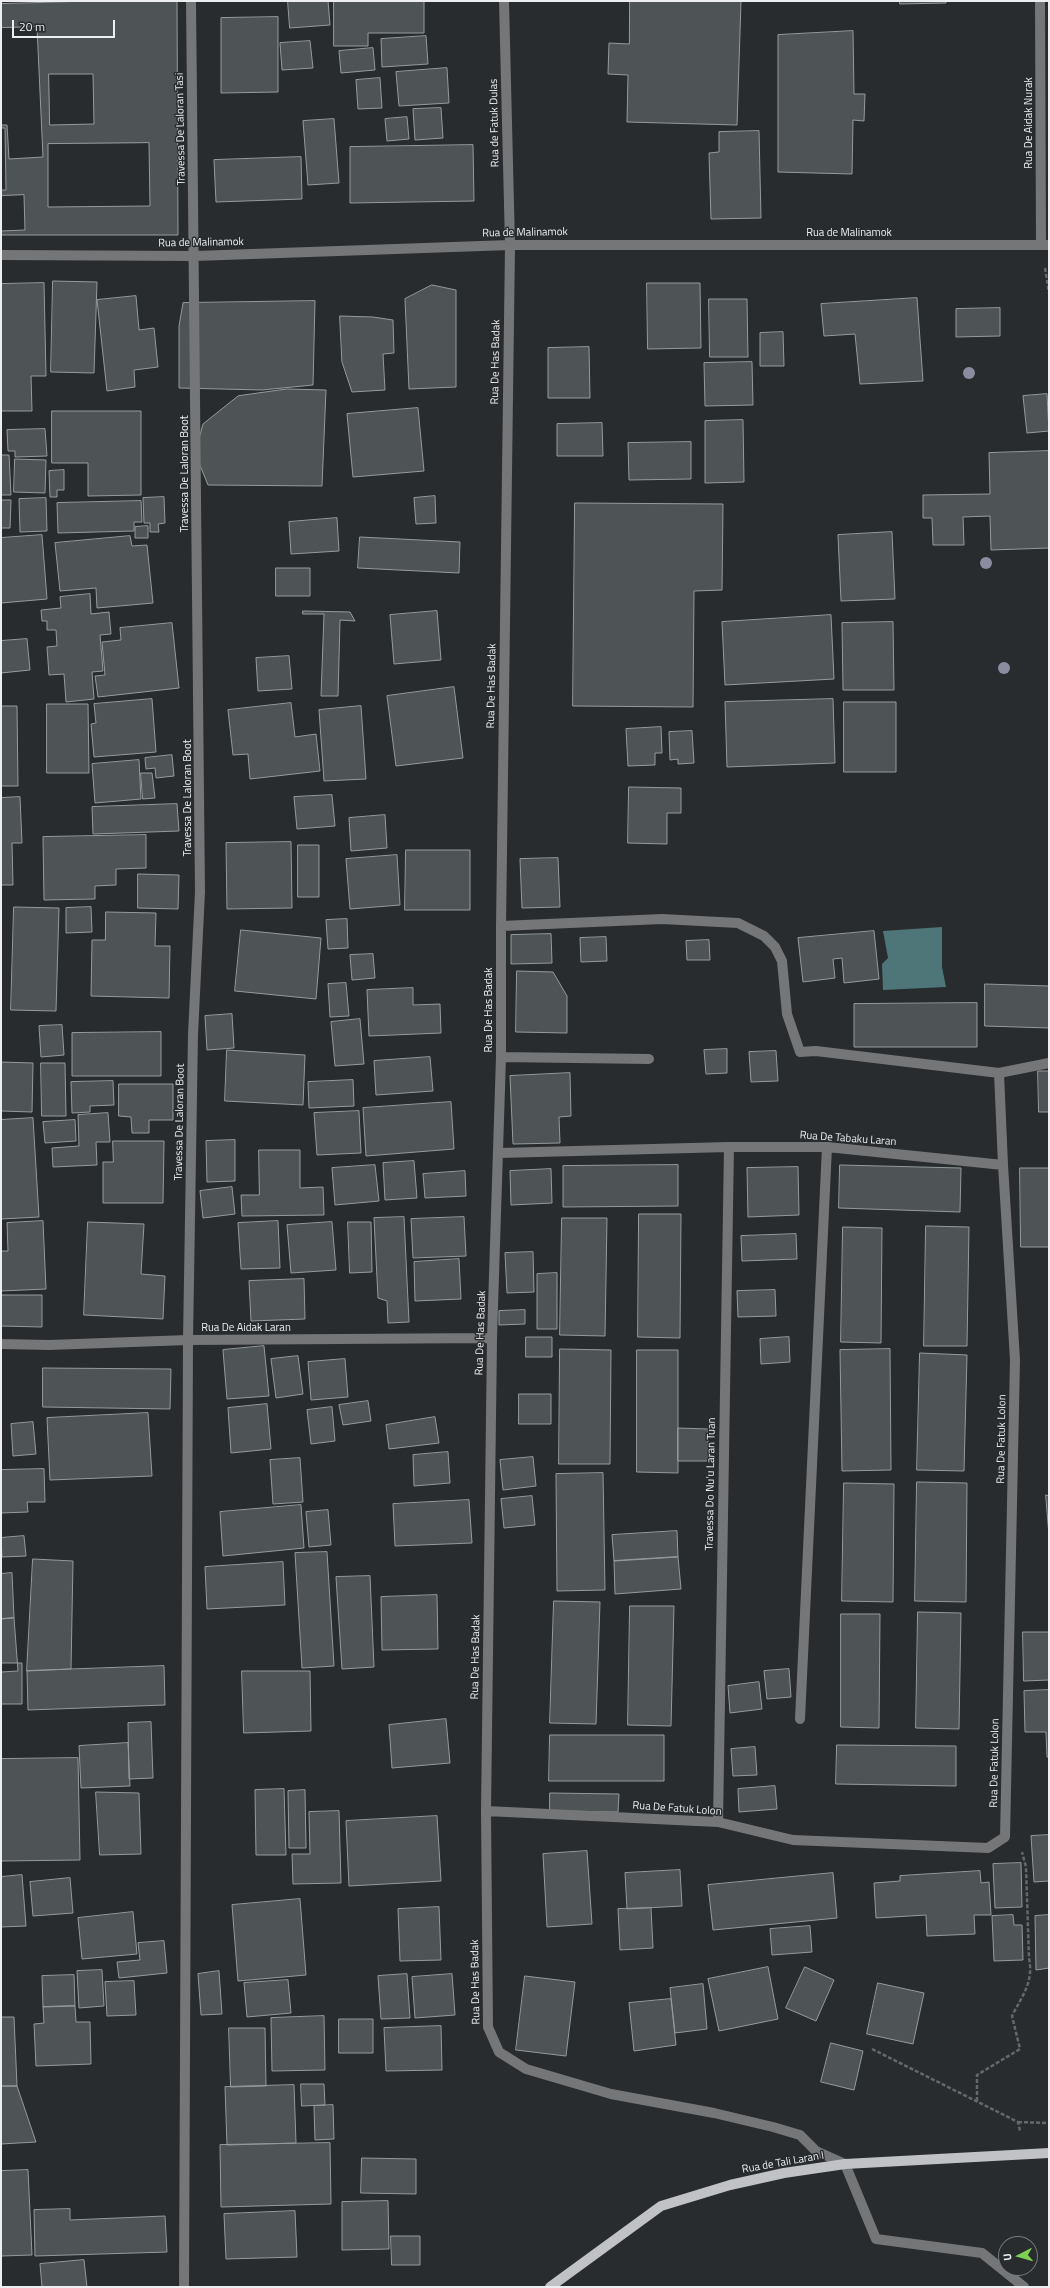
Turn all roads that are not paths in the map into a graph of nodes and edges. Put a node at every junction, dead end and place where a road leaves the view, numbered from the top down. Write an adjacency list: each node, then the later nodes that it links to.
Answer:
1 (191, 1): 7 (street, Travessa De Laloran Tasi)
2 (504, 1): 4 (street, Rua de Fatuk Dulas)
3 (1040, 1): 5 (street, Rua De Aidak Nurak)
4 (510, 245): 5 (street, Rua de Malinamok); 7 (street, Rua de Malinamok); 8 (street, Rua De Has Badak)
5 (1045, 245)
6 (1, 255): 7 (street, Rua de Malinamok)
7 (195, 256): 18 (street, Travessa De Laloran Boot)
8 (500, 926): 9 (street, Rua De Has Badak); 12 (street)
9 (501, 1057): 10 (street); 15 (street, Rua De Has Badak)
10 (649, 1059)
11 (1049, 1062): 12 (street)
12 (999, 1073): 16 (street)
13 (729, 1147): 14 (street, Rua De Tabaku Laran); 15 (street, Rua De Tabaku Laran); 22 (street, Travessa Do Nu’u Laran Tuan)
14 (827, 1147): 16 (street, Rua De Tabaku Laran); 20 (street)
15 (499, 1153): 17 (street, Rua De Has Badak)
16 (1003, 1165): 22 (street, Rua De Fatuk Lolon)
17 (492, 1338): 18 (street, Rua De Aidak Laran); 21 (street, Rua De Has Badak)
18 (188, 1340): 19 (street, Rua De Aidak Laran); 25 (street, Travessa De Laloran Boot)
19 (1, 1344)
20 (800, 1719)
21 (486, 1811): 22 (street, Rua De Fatuk Lolon); 24 (street, Rua De Has Badak)
22 (718, 1822)
23 (1049, 2152): 24 (main road, Rua de Tali Laran I)
24 (845, 2164): 26 (main road, Rua de Tali Laran I); 27 (street)
25 (184, 2287)
26 (550, 2287)
27 (1024, 2287)

